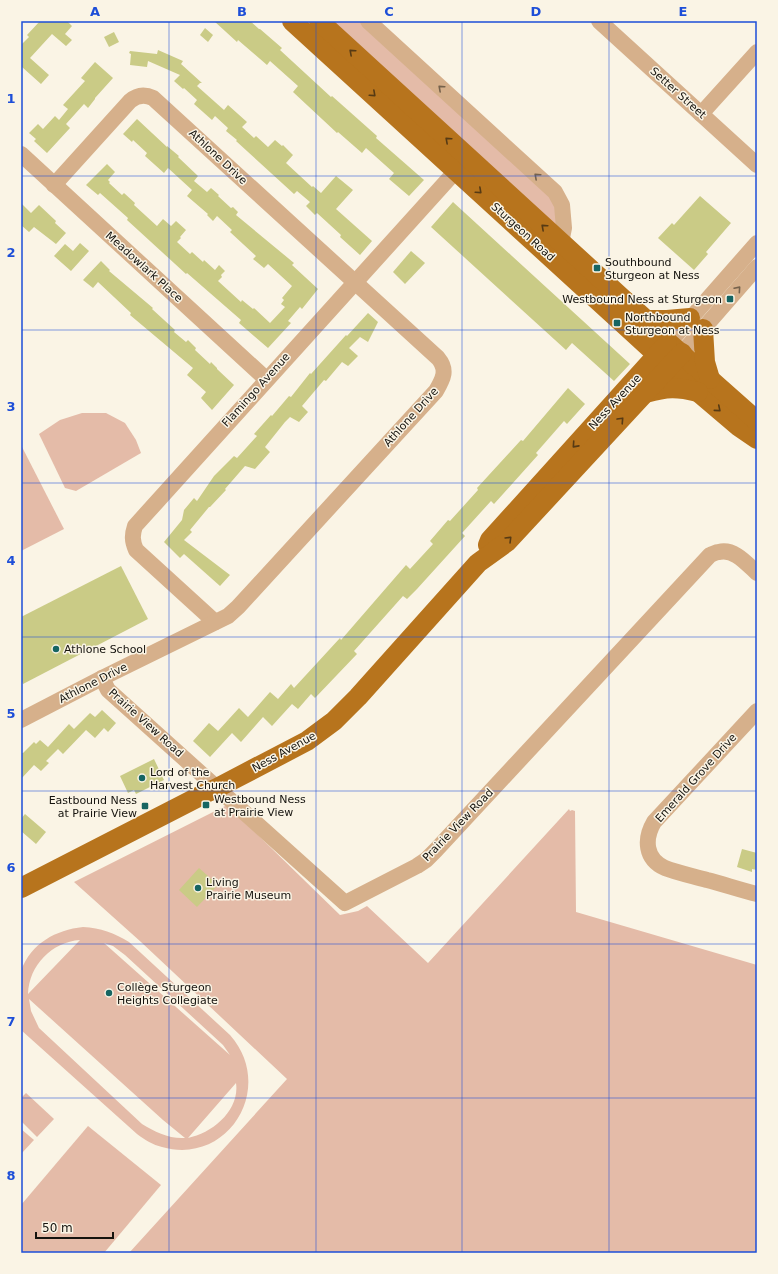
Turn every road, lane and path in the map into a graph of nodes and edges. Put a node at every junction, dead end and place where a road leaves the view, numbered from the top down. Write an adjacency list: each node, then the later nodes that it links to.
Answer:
1 (292, 21): 8 (main road, Sturgeon Road, one-way to 8)
2 (319, 21): 8 (main road, Sturgeon Road, one-way to 2)
3 (368, 21): 11 (street, Sturgeon Road, one-way to 3)
4 (610, 25): 6 (street, Setter Street)
5 (757, 52): 6 (street)
6 (701, 114): 9 (street, Setter Street)
7 (21, 154): 10 (street, Meadowlark Place)
8 (462, 164): 11 (main road, Sturgeon Road, one-way to 8); 14 (street, Flamingo Avenue); 17 (main road, Sturgeon Road, one-way to 17)
9 (757, 165)
10 (54, 185): 14 (street, Athlone Drive); 18 (street, Meadowlark Place)
11 (561, 243): 15 (main road, Sturgeon Road)
12 (757, 243): 16 (street, Ness Avenue)
13 (757, 267): 16 (street, Ness Avenue, one-way to 13)
14 (355, 283): 18 (street, Flamingo Avenue); 25 (street, Athlone Drive)
15 (646, 320): 16 (main road); 17 (main road, Sturgeon Road)
16 (696, 324): 17 (street, Ness Avenue); 19 (main road)
17 (670, 354): 19 (main road, Sturgeon Road); 20 (main road, Ness Avenue); 23 (main road, Ness Avenue, one-way to 23)
18 (266, 379): 25 (street, Flamingo Avenue)
19 (704, 385): 20 (main road); 21 (main road, Sturgeon Road); 22 (main road, Sturgeon Road, one-way to 22)
20 (646, 393): 23 (main road, Ness Avenue, one-way to 20)
21 (757, 421)
22 (757, 439)
23 (478, 563): 29 (main road, Ness Avenue)
24 (757, 573): 29 (street, Prairie View Road)
25 (215, 622): 26 (street, Athlone Drive)
26 (102, 678): 28 (street, Athlone Drive); 29 (street, Prairie View Road)
27 (757, 710): 31 (street, Emerald Grove Drive)
28 (21, 720)
29 (217, 788): 30 (main road, Ness Avenue)
30 (21, 888)
31 (757, 894)

